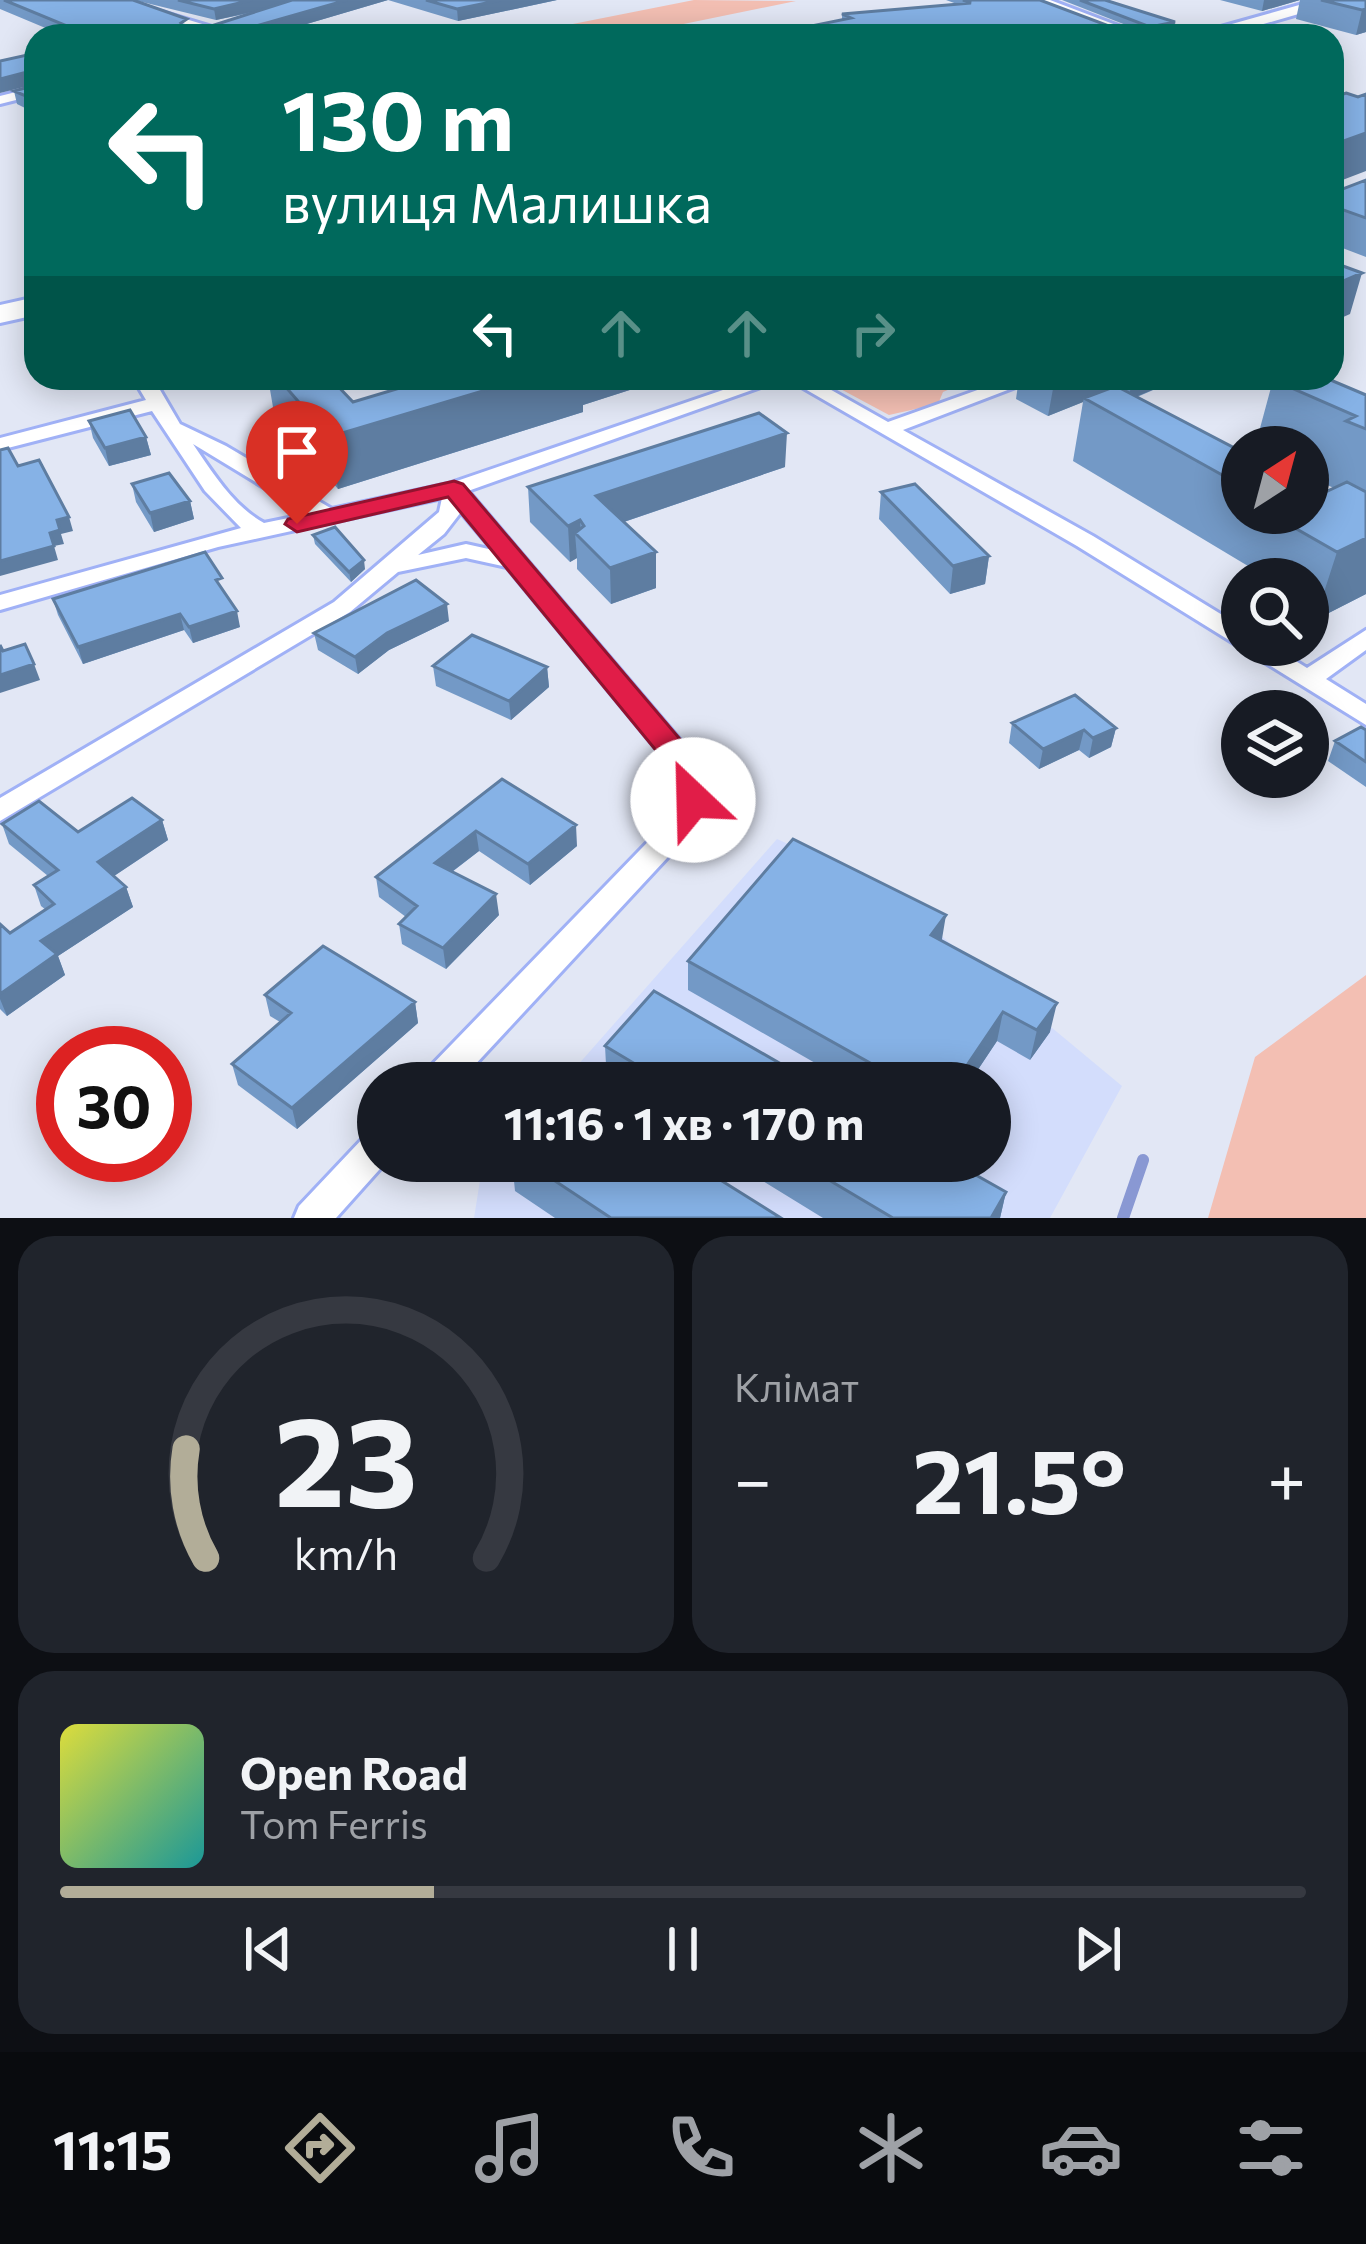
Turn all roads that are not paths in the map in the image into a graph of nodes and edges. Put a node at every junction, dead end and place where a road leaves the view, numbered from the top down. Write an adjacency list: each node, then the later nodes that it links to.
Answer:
1 (110, 0): 5 (street)
2 (1040, 0): 7 (street)
3 (1338, 0): 8 (main road)
4 (235, 22): 6 (street)
5 (198, 24)
6 (228, 24)
7 (1106, 24)
8 (1245, 24)
9 (150, 390): 13 (street)
10 (742, 390): 17 (street)
11 (817, 390): 14 (street)
12 (995, 390): 14 (street)
13 (158, 403): 15 (street); 16 (street)
14 (886, 429): 23 (street)
15 (178, 430): 18 (street); 19 (street)
16 (0, 444)
17 (454, 489): 18 (street); 20 (street); 21 (street)
18 (334, 518): 19 (street)
19 (260, 530): 22 (street)
20 (516, 562): 21 (street); 29 (street)
21 (387, 573): 28 (street)
22 (0, 603)
23 (1221, 625)
24 (1366, 638): 26 (street)
25 (1286, 666): 26 (street)
26 (1308, 680): 27 (street)
27 (1366, 716)
28 (0, 811)
29 (456, 1062)
30 (357, 1169): 31 (street)
31 (312, 1218)

